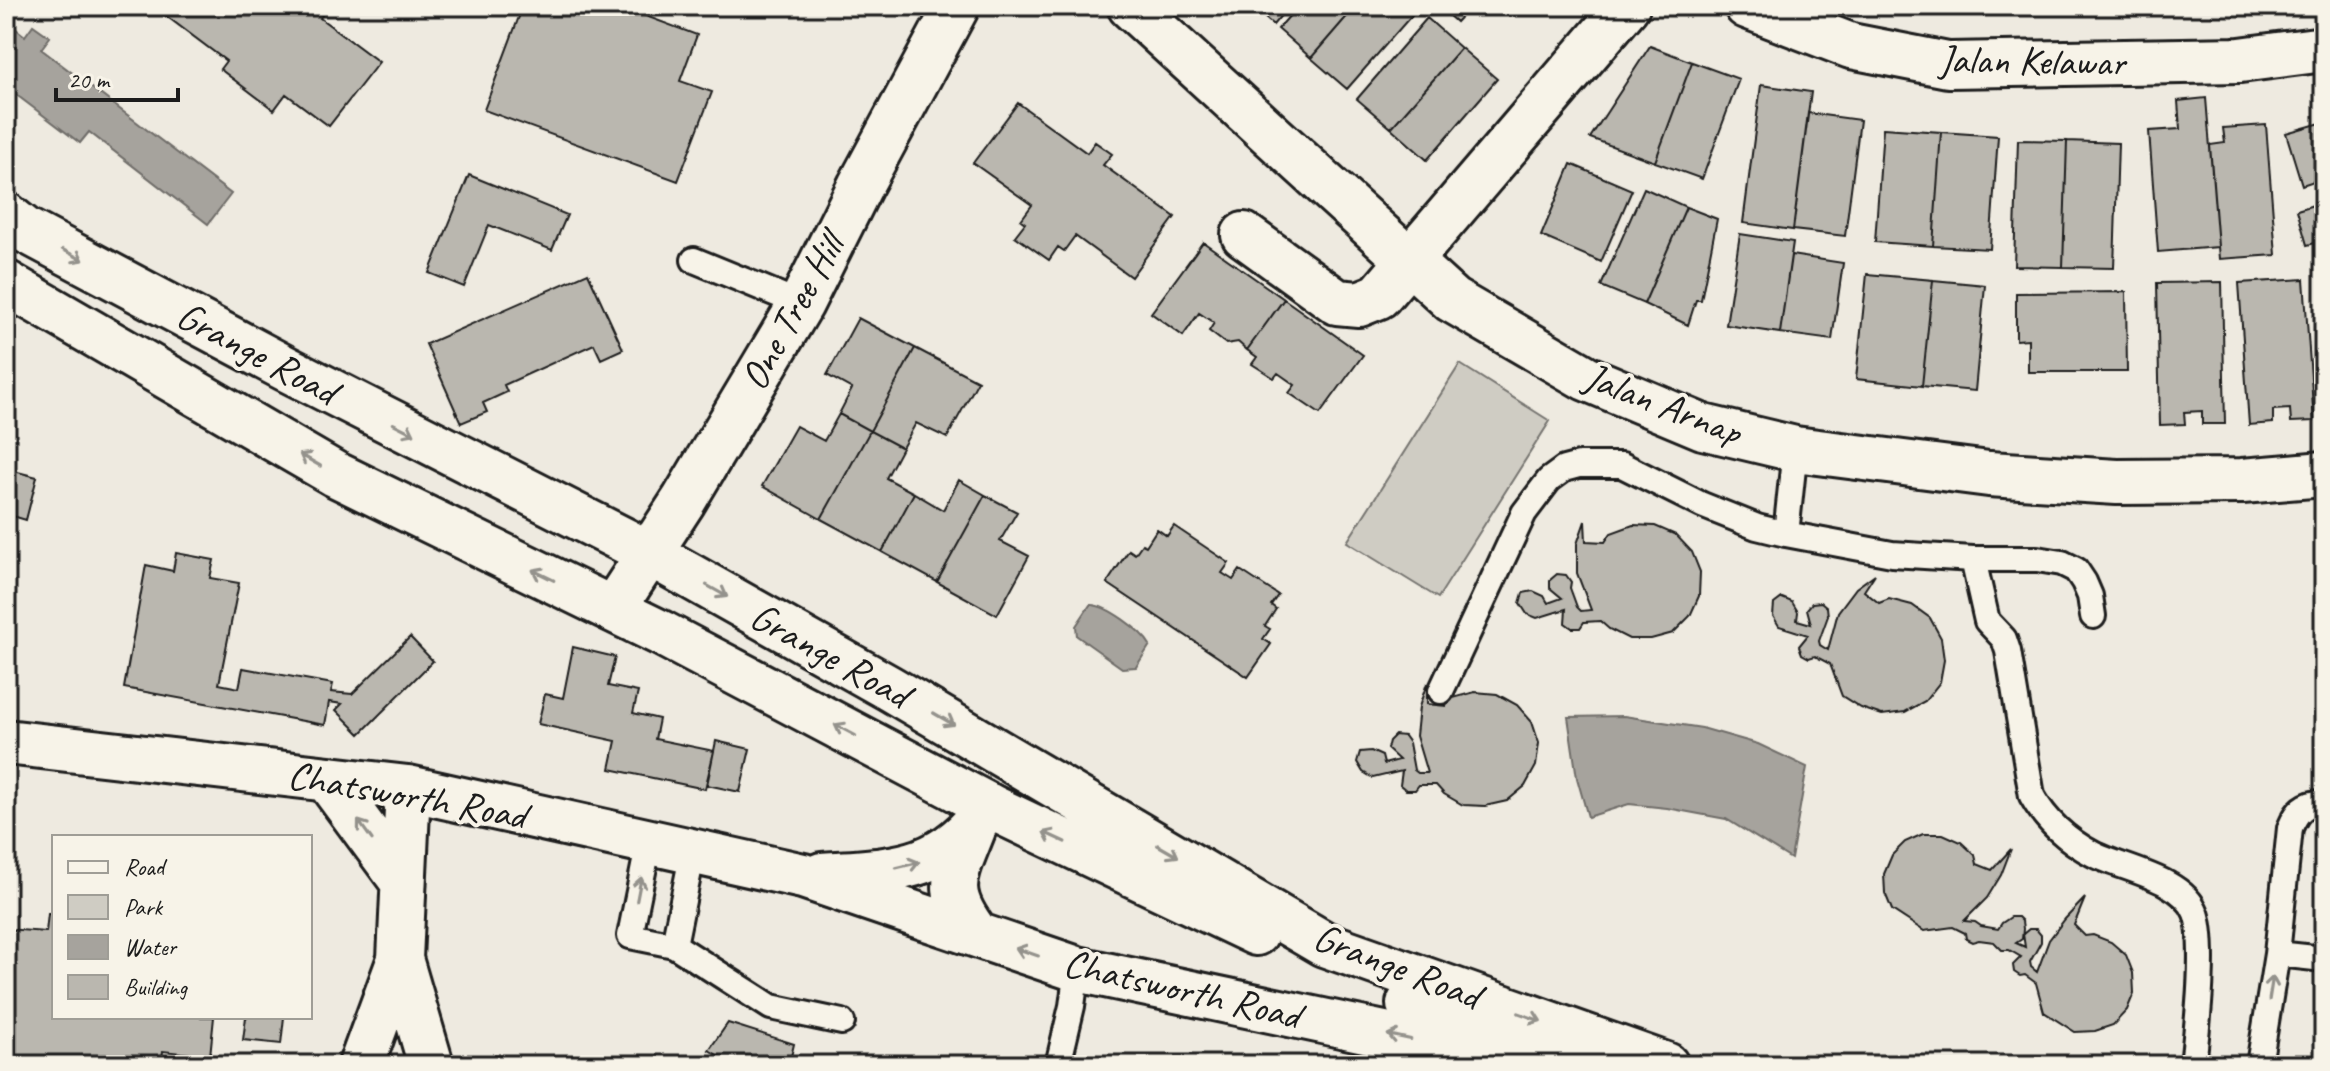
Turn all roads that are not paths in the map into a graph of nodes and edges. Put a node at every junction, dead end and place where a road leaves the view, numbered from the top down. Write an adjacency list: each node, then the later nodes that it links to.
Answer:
1 (957, 6): 11 (street, One Tree Hill)
2 (1130, 6): 9 (street, Jalan Arnap)
3 (1627, 6): 9 (street)
4 (1747, 6): 5 (street, Jalan Kelawar)
5 (2324, 49)
6 (6, 215): 15 (street, Grange Road, one-way to 15)
7 (1244, 235): 9 (street)
8 (694, 260): 11 (lane)
9 (1410, 262): 12 (street, Jalan Arnap)
10 (6, 283): 17 (street, Grange Road, one-way to 10)
11 (801, 304): 15 (street, One Tree Hill)
12 (1795, 449): 13 (street, Jalan Arnap); 14 (lane)
13 (2324, 474)
14 (1786, 534): 16 (lane); 19 (lane)
15 (649, 553): 17 (street, One Tree Hill); 41 (street, Grange Road, one-way to 41)
16 (1973, 559): 18 (lane); 42 (lane)
17 (613, 609): 24 (street, Grange Road, one-way to 17)
18 (2093, 616)
19 (1441, 691)
20 (6, 742): 21 (street, Chatsworth Road)
21 (327, 779): 22 (street, Chatsworth Road); 28 (street, one-way to 21)
22 (408, 788): 25 (street, Chatsworth Road); 28 (street)
23 (2324, 803): 31 (lane)
24 (982, 816): 27 (street, Chatsworth Road, one-way to 24); 29 (street); 40 (street, Grange Road, one-way to 24)
25 (649, 842): 26 (street, Chatsworth Road); 30 (lane, one-way to 25)
26 (693, 851): 27 (street, Chatsworth Road); 30 (lane)
27 (803, 876): 29 (street, Chatsworth Road)
28 (403, 882): 32 (street)
29 (977, 935): 34 (street, Chatsworth Road, one-way to 29)
30 (674, 945): 35 (lane)
31 (2277, 954): 33 (lane); 43 (lane, one-way to 31)
32 (400, 959): 36 (street); 37 (street)
33 (2324, 959)
34 (1077, 969): 38 (lane); 39 (street, Chatsworth Road, one-way to 34)
35 (842, 1022)
36 (361, 1065)
37 (431, 1065)
38 (1058, 1065)
39 (1530, 1065)
40 (1559, 1065)
41 (1666, 1065)
42 (2193, 1065)
43 (2259, 1065)

